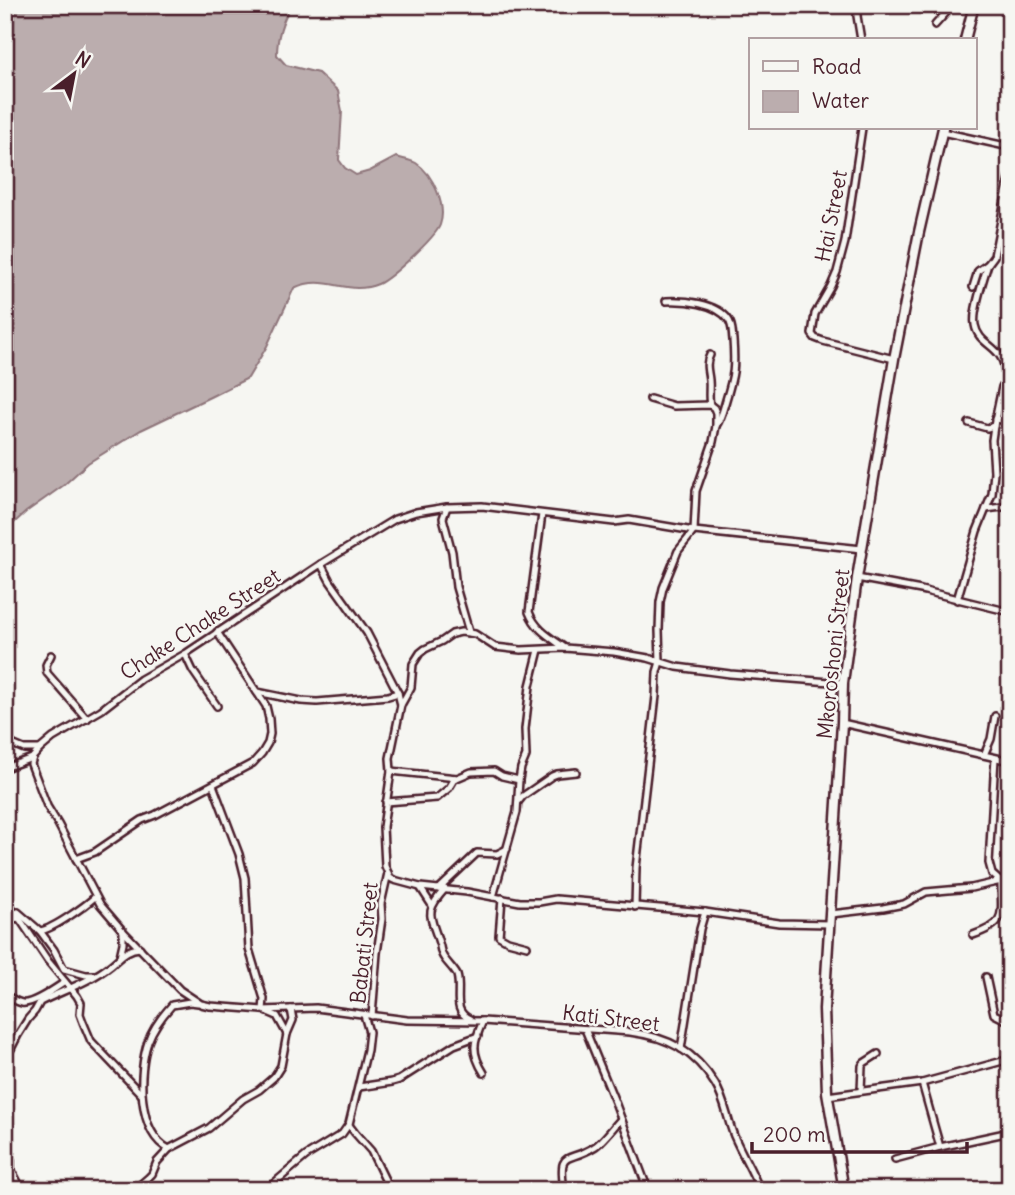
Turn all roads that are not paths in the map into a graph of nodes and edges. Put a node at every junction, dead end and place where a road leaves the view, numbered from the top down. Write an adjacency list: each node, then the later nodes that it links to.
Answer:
1 (858, 5): 5 (street)
2 (953, 5): 4 (street)
3 (974, 5): 6 (street)
4 (935, 25)
5 (861, 38)
6 (966, 38)
7 (862, 130): 15 (street, Hai Street)
8 (943, 130): 9 (street); 15 (street, Mkoroshoni Street)
9 (1010, 147)
10 (1010, 174): 11 (street)
11 (988, 264): 12 (street); 17 (street)
12 (972, 287)
13 (666, 301): 23 (street)
14 (710, 355): 19 (street)
15 (894, 359): 29 (street, Mkoroshoni Street)
16 (1010, 373): 17 (street)
17 (1005, 380): 22 (street)
18 (650, 399): 19 (street)
19 (710, 405): 23 (street)
20 (1010, 421): 22 (street)
21 (969, 423): 22 (street)
22 (992, 424): 26 (street)
23 (716, 426): 28 (street)
24 (1010, 506): 26 (street)
25 (447, 507): 27 (street, Chake Chake Street); 30 (street, Chake Chake Street); 35 (street)
26 (986, 509): 32 (street)
27 (542, 514): 28 (street, Chake Chake Street); 36 (street)
28 (694, 531): 29 (street, Chake Chake Street); 40 (street)
29 (862, 549): 31 (street, Mkoroshoni Street)
30 (321, 564): 34 (street, Chake Chake Street); 43 (street)
31 (857, 578): 32 (street); 41 (street, Mkoroshoni Street)
32 (957, 600): 33 (street)
33 (1010, 611)
34 (218, 632): 38 (street, Chake Chake Street); 42 (street)
35 (469, 632): 37 (street); 44 (street, Babati Street)
36 (565, 648): 37 (street); 40 (street)
37 (539, 650): 59 (street)
38 (184, 654): 45 (street); 47 (street, Chake Chake Street)
39 (51, 655): 47 (street)
40 (660, 662): 41 (street); 75 (street)
41 (843, 682): 48 (street, Mkoroshoni Street)
42 (257, 692): 43 (street); 60 (street)
43 (398, 693): 44 (street)
44 (401, 705): 56 (street, Babati Street)
45 (217, 706)
46 (995, 716): 51 (street)
47 (87, 719): 50 (street, Chake Chake Street)
48 (842, 723): 51 (street); 77 (street, Mkoroshoni Street)
49 (5, 741): 50 (street)
50 (40, 749): 52 (street, Chake Chake Street)
51 (984, 755): 53 (street)
52 (33, 757): 55 (street); 64 (street)
53 (995, 758): 54 (street); 67 (street)
54 (1010, 761)
55 (5, 768)
56 (391, 771): 58 (street); 61 (street, Babati Street)
57 (576, 772): 62 (street)
58 (455, 778): 59 (street); 61 (street)
59 (519, 780): 62 (street)
60 (213, 785): 64 (street); 95 (street)
61 (386, 802): 65 (street, Babati Street)
62 (517, 803): 63 (street)
63 (507, 849): 69 (street); 71 (street)
64 (76, 859): 70 (street)
65 (388, 873): 68 (street); 97 (street, Babati Street)
66 (1010, 879): 67 (street)
67 (1001, 882): 77 (street); 83 (street)
68 (420, 887): 69 (street); 74 (street)
69 (442, 889): 71 (street); 74 (street)
70 (95, 897): 81 (street); 82 (street)
71 (493, 897): 72 (street)
72 (502, 898): 75 (street); 84 (street)
73 (7, 903): 78 (street); 81 (street)
74 (431, 904): 98 (street)
75 (635, 907): 76 (street)
76 (705, 912): 80 (street); 104 (street)
77 (831, 914): 80 (street, Mkoroshoni Street)
78 (19, 918): 79 (street); 89 (street)
79 (5, 920)
80 (830, 924): 113 (street, Mkoroshoni Street)
81 (40, 931): 87 (street)
82 (123, 931): 85 (street); 86 (street)
83 (973, 935)
84 (527, 946)
85 (140, 948): 86 (street); 93 (street)
86 (120, 956): 87 (street)
87 (97, 975): 90 (street)
88 (986, 977): 100 (street)
89 (65, 982): 90 (street); 92 (street)
90 (71, 988): 92 (street); 112 (street)
91 (5, 995): 92 (street)
92 (41, 999): 105 (street)
93 (201, 1004): 95 (street); 112 (street)
94 (291, 1009): 95 (street); 96 (street); 102 (street)
95 (263, 1010): 102 (street)
96 (364, 1015): 97 (street); 110 (street)
97 (372, 1016): 98 (street, Kati Street)
98 (473, 1020): 99 (street, Kati Street)
99 (483, 1021): 101 (street, Kati Street); 103 (street)
100 (1010, 1022)
101 (585, 1030): 104 (street, Kati Street); 114 (street)
102 (287, 1034): 118 (street)
103 (478, 1036): 108 (street); 110 (street)
104 (681, 1049): 127 (street, Kati Street)
105 (5, 1052)
106 (878, 1054): 111 (street)
107 (1010, 1059): 109 (street)
108 (484, 1073)
109 (922, 1083): 111 (street); 117 (street)
110 (359, 1087): 115 (street)
111 (861, 1091): 113 (street)
112 (142, 1095): 118 (street)
113 (827, 1096): 128 (street, Mkoroshoni Street)
114 (621, 1119): 125 (street); 126 (street)
115 (349, 1124): 123 (street); 124 (street)
116 (1010, 1132): 117 (street)
117 (940, 1147): 120 (street)
118 (169, 1149): 122 (street)
119 (5, 1155): 121 (street)
120 (895, 1159)
121 (22, 1190)
122 (134, 1190)
123 (266, 1190)
124 (390, 1190)
125 (564, 1190)
126 (648, 1190)
127 (760, 1190)
128 (844, 1190)

